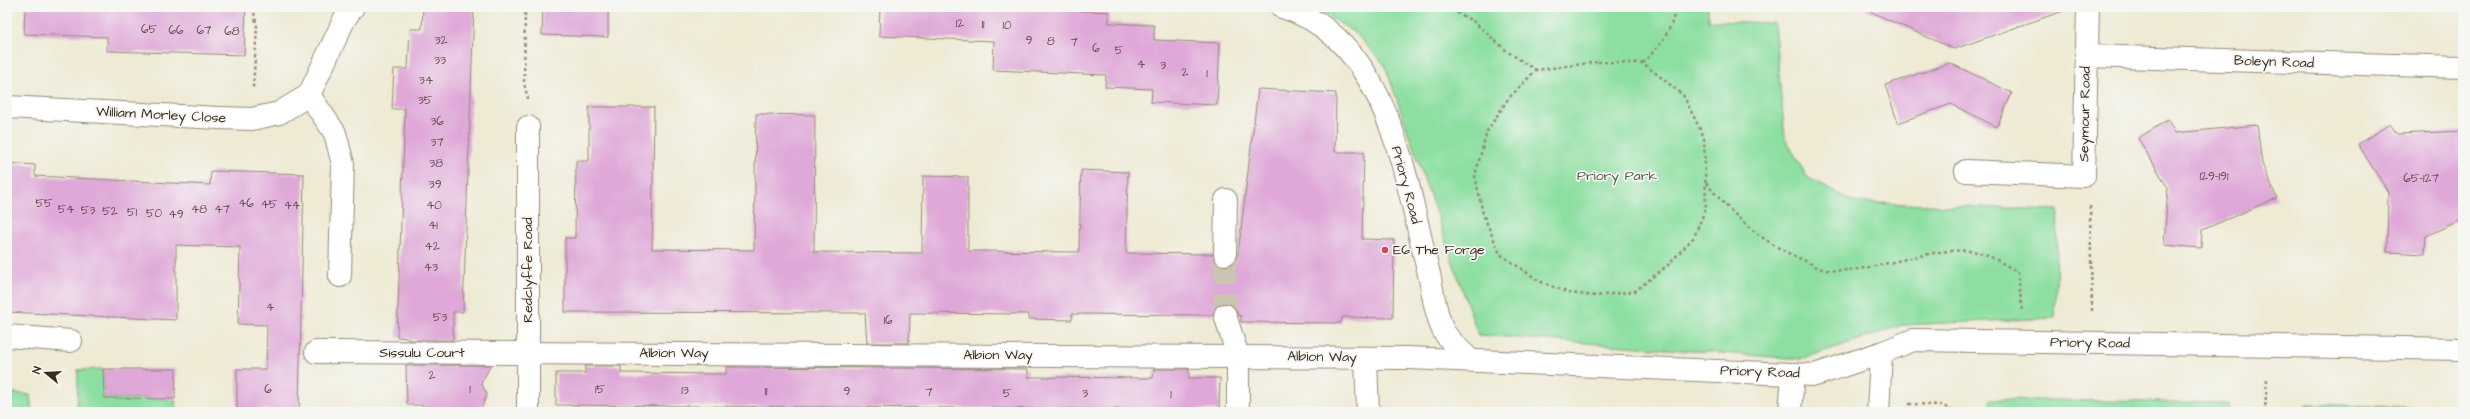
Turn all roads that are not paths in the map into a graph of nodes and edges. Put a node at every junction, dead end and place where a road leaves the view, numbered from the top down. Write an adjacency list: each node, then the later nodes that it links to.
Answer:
1 (353, 7): 6 (street)
2 (1282, 7): 22 (street, Priory Road)
3 (2088, 7): 4 (street, Seymour Road)
4 (2086, 56): 5 (street, Boleyn Road); 9 (street, Seymour Road)
5 (2463, 67)
6 (309, 95): 7 (street, William Morley Close); 12 (street)
7 (7, 107)
8 (528, 127): 18 (street, Redclyffe Road)
9 (1966, 171)
10 (1226, 200): 11 (street)
11 (1225, 254)
12 (340, 276)
13 (1225, 315): 20 (street)
14 (7, 336): 15 (street)
15 (71, 341)
16 (2463, 349): 19 (street, Priory Road)
17 (316, 352): 18 (street, Sissulu Court)
18 (528, 353): 20 (street, Albion Way); 25 (street, Redclyffe Road)
19 (1881, 353): 23 (street, Priory Road); 24 (street)
20 (1229, 356): 21 (street, Albion Way); 26 (street)
21 (1366, 358): 22 (street, Albion Way); 27 (street)
22 (1469, 359): 23 (street, Priory Road)
23 (1793, 374): 28 (street)
24 (1878, 408)
25 (528, 412)
26 (1238, 412)
27 (1368, 412)
28 (1790, 412)

